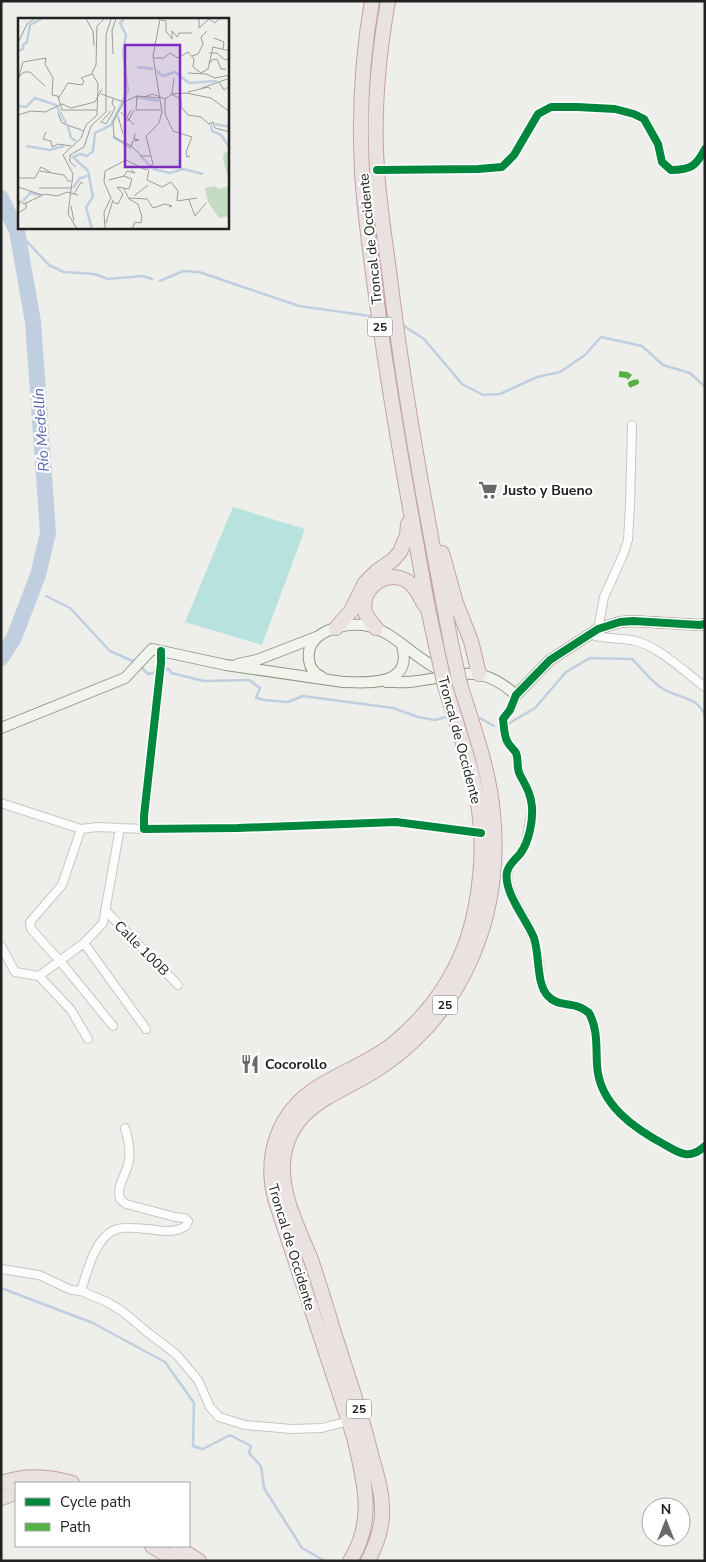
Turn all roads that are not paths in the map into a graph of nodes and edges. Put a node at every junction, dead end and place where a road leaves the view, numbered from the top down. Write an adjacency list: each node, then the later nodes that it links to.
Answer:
1 (372, 1): 7 (highway, Troncal de Occidente / 25)
2 (388, 1): 4 (highway, Troncal de Occidente / 25)
3 (705, 149): 4 (street)
4 (377, 170): 6 (highway, Troncal de Occidente / 25)
5 (632, 425): 12 (street)
6 (414, 438): 17 (highway); 20 (highway, Troncal de Occidente / 25, bridge)
7 (408, 498): 8 (highway, Troncal de Occidente / 25); 10 (highway)
8 (428, 609): 11 (highway); 20 (highway, Troncal de Occidente / 25, bridge)
9 (705, 624): 12 (street)
10 (336, 628): 11 (street); 13 (street)
11 (376, 628): 14 (street)
12 (594, 632): 21 (street); 22 (street)
13 (320, 636): 16 (street); 18 (street)
14 (402, 646): 19 (street); 20 (street)
15 (160, 651): 16 (street); 23 (street); 26 (street)
16 (226, 665): 18 (street)
17 (479, 674): 20 (street); 22 (street)
18 (325, 679): 19 (street)
19 (378, 681): 20 (street)
20 (452, 681): 28 (highway, Troncal de Occidente / 25); 52 (highway, Troncal de Occidente / 25)
21 (705, 687)
22 (516, 695): 39 (street)
23 (1, 728)
24 (1, 803): 27 (street)
25 (120, 828): 26 (street); 27 (street); 29 (street)
26 (144, 829): 28 (street)
27 (81, 830): 32 (street)
28 (481, 833): 42 (highway, Troncal de Occidente / 25)
29 (106, 912): 30 (street); 34 (street, Calle 100B)
30 (84, 943): 32 (street); 36 (street)
31 (1, 946): 33 (street)
32 (60, 961): 33 (street); 35 (street)
33 (39, 976): 37 (street)
34 (178, 984)
35 (112, 1026)
36 (146, 1029)
37 (88, 1039)
38 (125, 1128): 41 (street)
39 (705, 1146)
40 (1, 1269): 41 (street)
41 (80, 1291): 42 (street)
42 (349, 1421): 51 (highway, Troncal de Occidente / 25)
43 (68, 1482): 44 (highway)
44 (1, 1483)
45 (15, 1493): 46 (highway)
46 (1, 1498)
47 (154, 1547): 49 (highway)
48 (178, 1547): 50 (highway)
49 (176, 1561)
50 (199, 1561)
51 (350, 1561)
52 (368, 1561)

